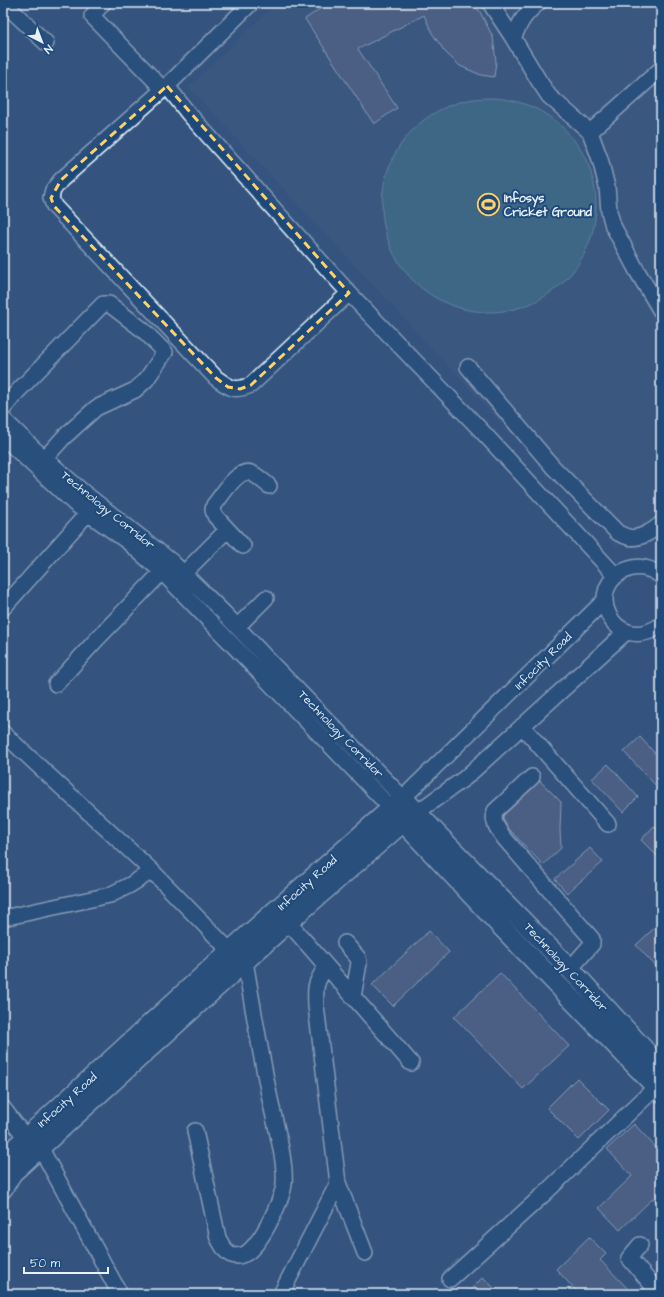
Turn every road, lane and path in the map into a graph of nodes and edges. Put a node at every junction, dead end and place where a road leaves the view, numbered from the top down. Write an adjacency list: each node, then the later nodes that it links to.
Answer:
1 (4, 3): 7 (street)
2 (103, 3): 9 (street)
3 (251, 3): 9 (street)
4 (490, 3): 6 (street)
5 (538, 3): 6 (street)
6 (513, 38): 10 (street)
7 (46, 43)
8 (661, 69): 10 (street)
9 (165, 88): 12 (street); 12 (street)
10 (590, 132): 11 (street)
11 (656, 291): 13 (street)
12 (349, 293): 27 (street)
13 (661, 311)
14 (468, 367): 21 (street)
15 (3, 409): 18 (street)
16 (3, 419): 18 (street, Technology Corridor)
17 (3, 437): 20 (street)
18 (45, 458): 20 (street, Technology Corridor)
19 (269, 486): 22 (street)
20 (92, 508): 25 (street); 26 (street, Technology Corridor); 29 (street)
21 (661, 524)
22 (227, 530): 23 (street); 26 (street)
23 (243, 546)
24 (658, 569): 27 (street)
25 (162, 572): 34 (street); 38 (street)
26 (184, 573): 32 (street, Technology Corridor)
27 (616, 576): 30 (street)
28 (266, 598): 32 (street)
29 (6, 600)
30 (605, 600): 33 (street); 38 (street, Infocity Road)
31 (661, 625): 33 (street)
32 (237, 627): 38 (street, Technology Corridor)
33 (626, 632): 35 (street, Infocity Road)
34 (56, 684)
35 (522, 726): 38 (street, Infocity Road); 39 (street)
36 (3, 734): 40 (street)
37 (532, 777): 46 (street)
38 (403, 810): 42 (main road, Infocity Road); 44 (main road, Infocity Road); 46 (main road, Technology Corridor); 50 (main road)
39 (608, 824)
40 (152, 871): 41 (street); 44 (street)
41 (3, 918)
42 (288, 922): 44 (main road, Infocity Road); 45 (street)
43 (346, 943): 47 (street)
44 (238, 956): 52 (street); 53 (main road, Infocity Road)
45 (326, 967): 47 (street); 55 (street)
46 (570, 969): 49 (main road, Technology Corridor)
47 (353, 997): 48 (street)
48 (411, 1063)
49 (661, 1068)
50 (659, 1089): 58 (street)
51 (3, 1108): 53 (street)
52 (195, 1131)
53 (33, 1142): 54 (main road, Infocity Road); 59 (street)
54 (5, 1171)
55 (338, 1183): 57 (street); 60 (street)
56 (640, 1245): 61 (street)
57 (365, 1253)
58 (450, 1279)
59 (120, 1294)
60 (281, 1294)
61 (660, 1294)

